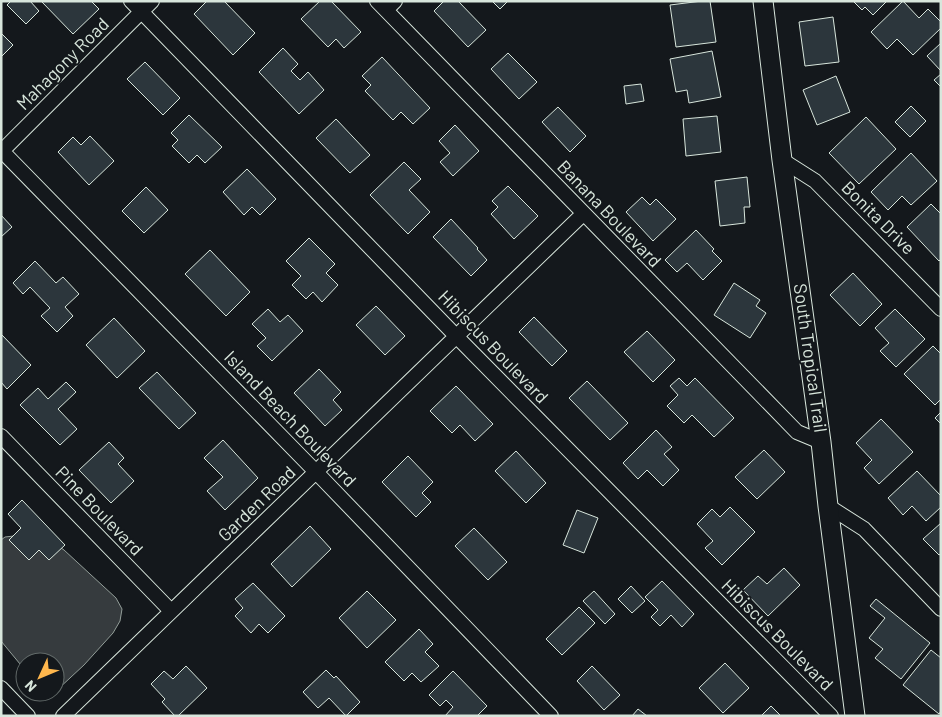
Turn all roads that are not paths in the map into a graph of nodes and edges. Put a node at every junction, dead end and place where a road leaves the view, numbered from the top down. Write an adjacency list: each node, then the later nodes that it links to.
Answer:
1 (131, 1): 5 (street, Hibiscus Boulevard)
2 (152, 1): 5 (street, Mahagony Road)
3 (763, 1): 7 (street, South Tropical Trail)
4 (386, 4): 8 (street, Banana Boulevard)
5 (142, 12): 6 (street, Mahagony Road); 10 (street, Hibiscus Boulevard)
6 (2, 151): 13 (street, Island Beach Boulevard)
7 (782, 160): 9 (street, Bonita Drive); 12 (street, South Tropical Trail)
8 (583, 214): 10 (street, Garden Road); 12 (street, Banana Boulevard)
9 (941, 309)
10 (457, 337): 13 (street, Garden Road); 21 (street, Hibiscus Boulevard)
11 (1, 436): 16 (street, Pine Boulevard)
12 (822, 442): 14 (street, South Tropical Trail)
13 (317, 473): 16 (street, Garden Road); 20 (street, Island Beach Boulevard)
14 (828, 506): 15 (street); 22 (street, South Tropical Trail)
15 (941, 609)
16 (171, 612): 19 (street, Garden Road)
17 (1, 688): 18 (street)
18 (28, 716)
19 (63, 716)
20 (551, 716)
21 (831, 716)
22 (855, 716)

